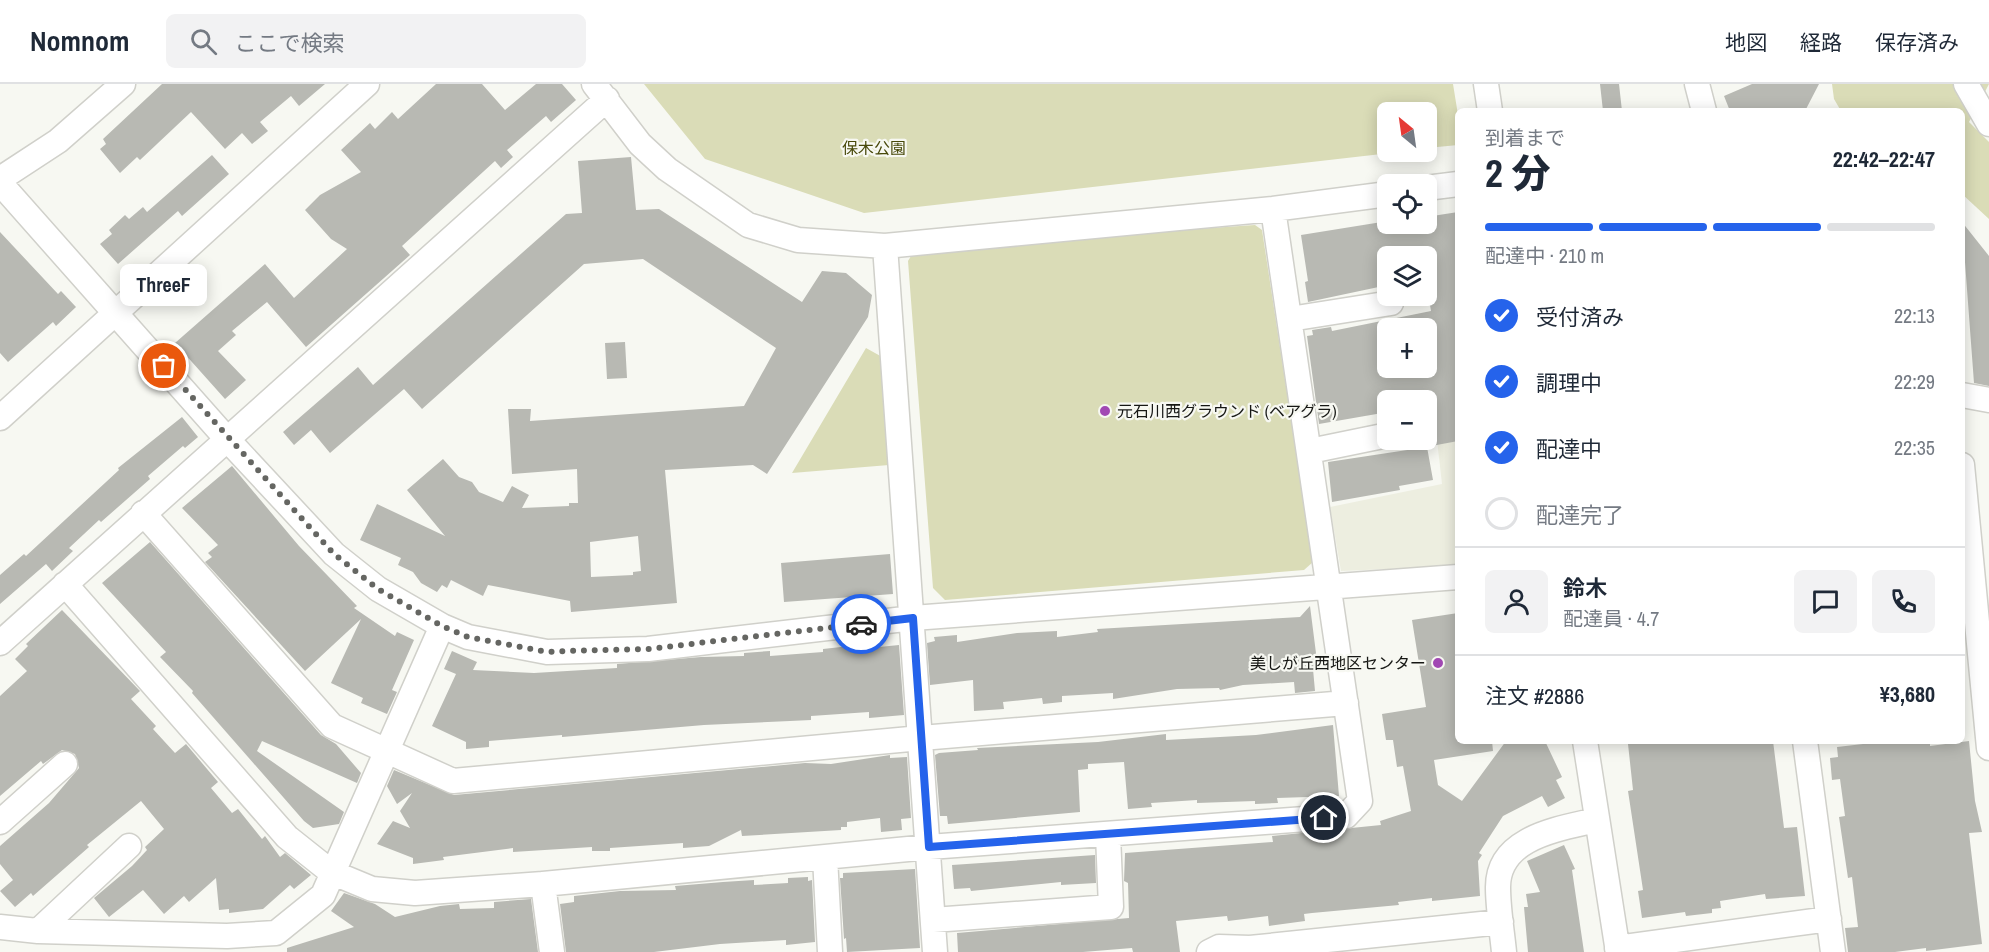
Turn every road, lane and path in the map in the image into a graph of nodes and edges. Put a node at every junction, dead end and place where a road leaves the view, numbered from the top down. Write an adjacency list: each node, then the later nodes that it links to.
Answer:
1 (123, 84): 10 (street)
2 (367, 84): 17 (street)
3 (1486, 84): 7 (street)
4 (1697, 84): 8 (street)
5 (1966, 84): 9 (street)
6 (600, 91): 15 (street); 23 (street)
7 (1490, 108)
8 (1703, 108)
9 (1989, 124)
10 (0, 181): 17 (street)
11 (1455, 184): 12 (street)
12 (1437, 187)
13 (1377, 195): 14 (street)
14 (1273, 209): 15 (street); 18 (street)
15 (885, 246): 30 (street)
16 (1378, 311): 18 (street)
17 (117, 313): 21 (street); 23 (street)
18 (1290, 319): 24 (street)
19 (1965, 395): 20 (street)
20 (1989, 400)
21 (0, 418)
22 (1377, 437): 24 (street)
23 (226, 438): 25 (street); 31 (street)
24 (1310, 451): 29 (street)
25 (143, 513): 28 (street); 39 (street)
26 (1965, 532): 33 (street)
27 (1455, 577): 29 (street)
28 (65, 584): 32 (street); 47 (street)
29 (1329, 588): 30 (street); 34 (street)
30 (913, 618): 31 (street); 35 (street)
31 (442, 626): 39 (street)
32 (0, 643)
33 (1971, 665): 38 (street)
34 (1346, 703): 35 (street); 43 (street)
35 (921, 738): 39 (street); 45 (street)
36 (1585, 744): 41 (street)
37 (1805, 744): 49 (street)
38 (1989, 748)
39 (384, 751): 47 (street)
40 (65, 765): 42 (street)
41 (1596, 820): 51 (street); 57 (street)
42 (0, 822)
43 (1108, 835): 45 (street); 50 (street)
44 (129, 846): 53 (street)
45 (929, 847): 46 (street); 50 (street)
46 (825, 857): 48 (street); 59 (street)
47 (331, 872): 48 (street); 54 (street)
48 (543, 884): 58 (street)
49 (1829, 919): 57 (street); 63 (street)
50 (933, 920): 60 (street)
51 (1501, 922): 55 (street); 62 (street)
52 (0, 927): 53 (street)
53 (38, 930): 54 (street)
54 (117, 942)
55 (1383, 944): 56 (street)
56 (1251, 950): 61 (street)
57 (1618, 950)
58 (552, 952)
59 (830, 952)
60 (935, 952)
61 (1209, 952)
62 (1504, 952)
63 (1833, 952)

